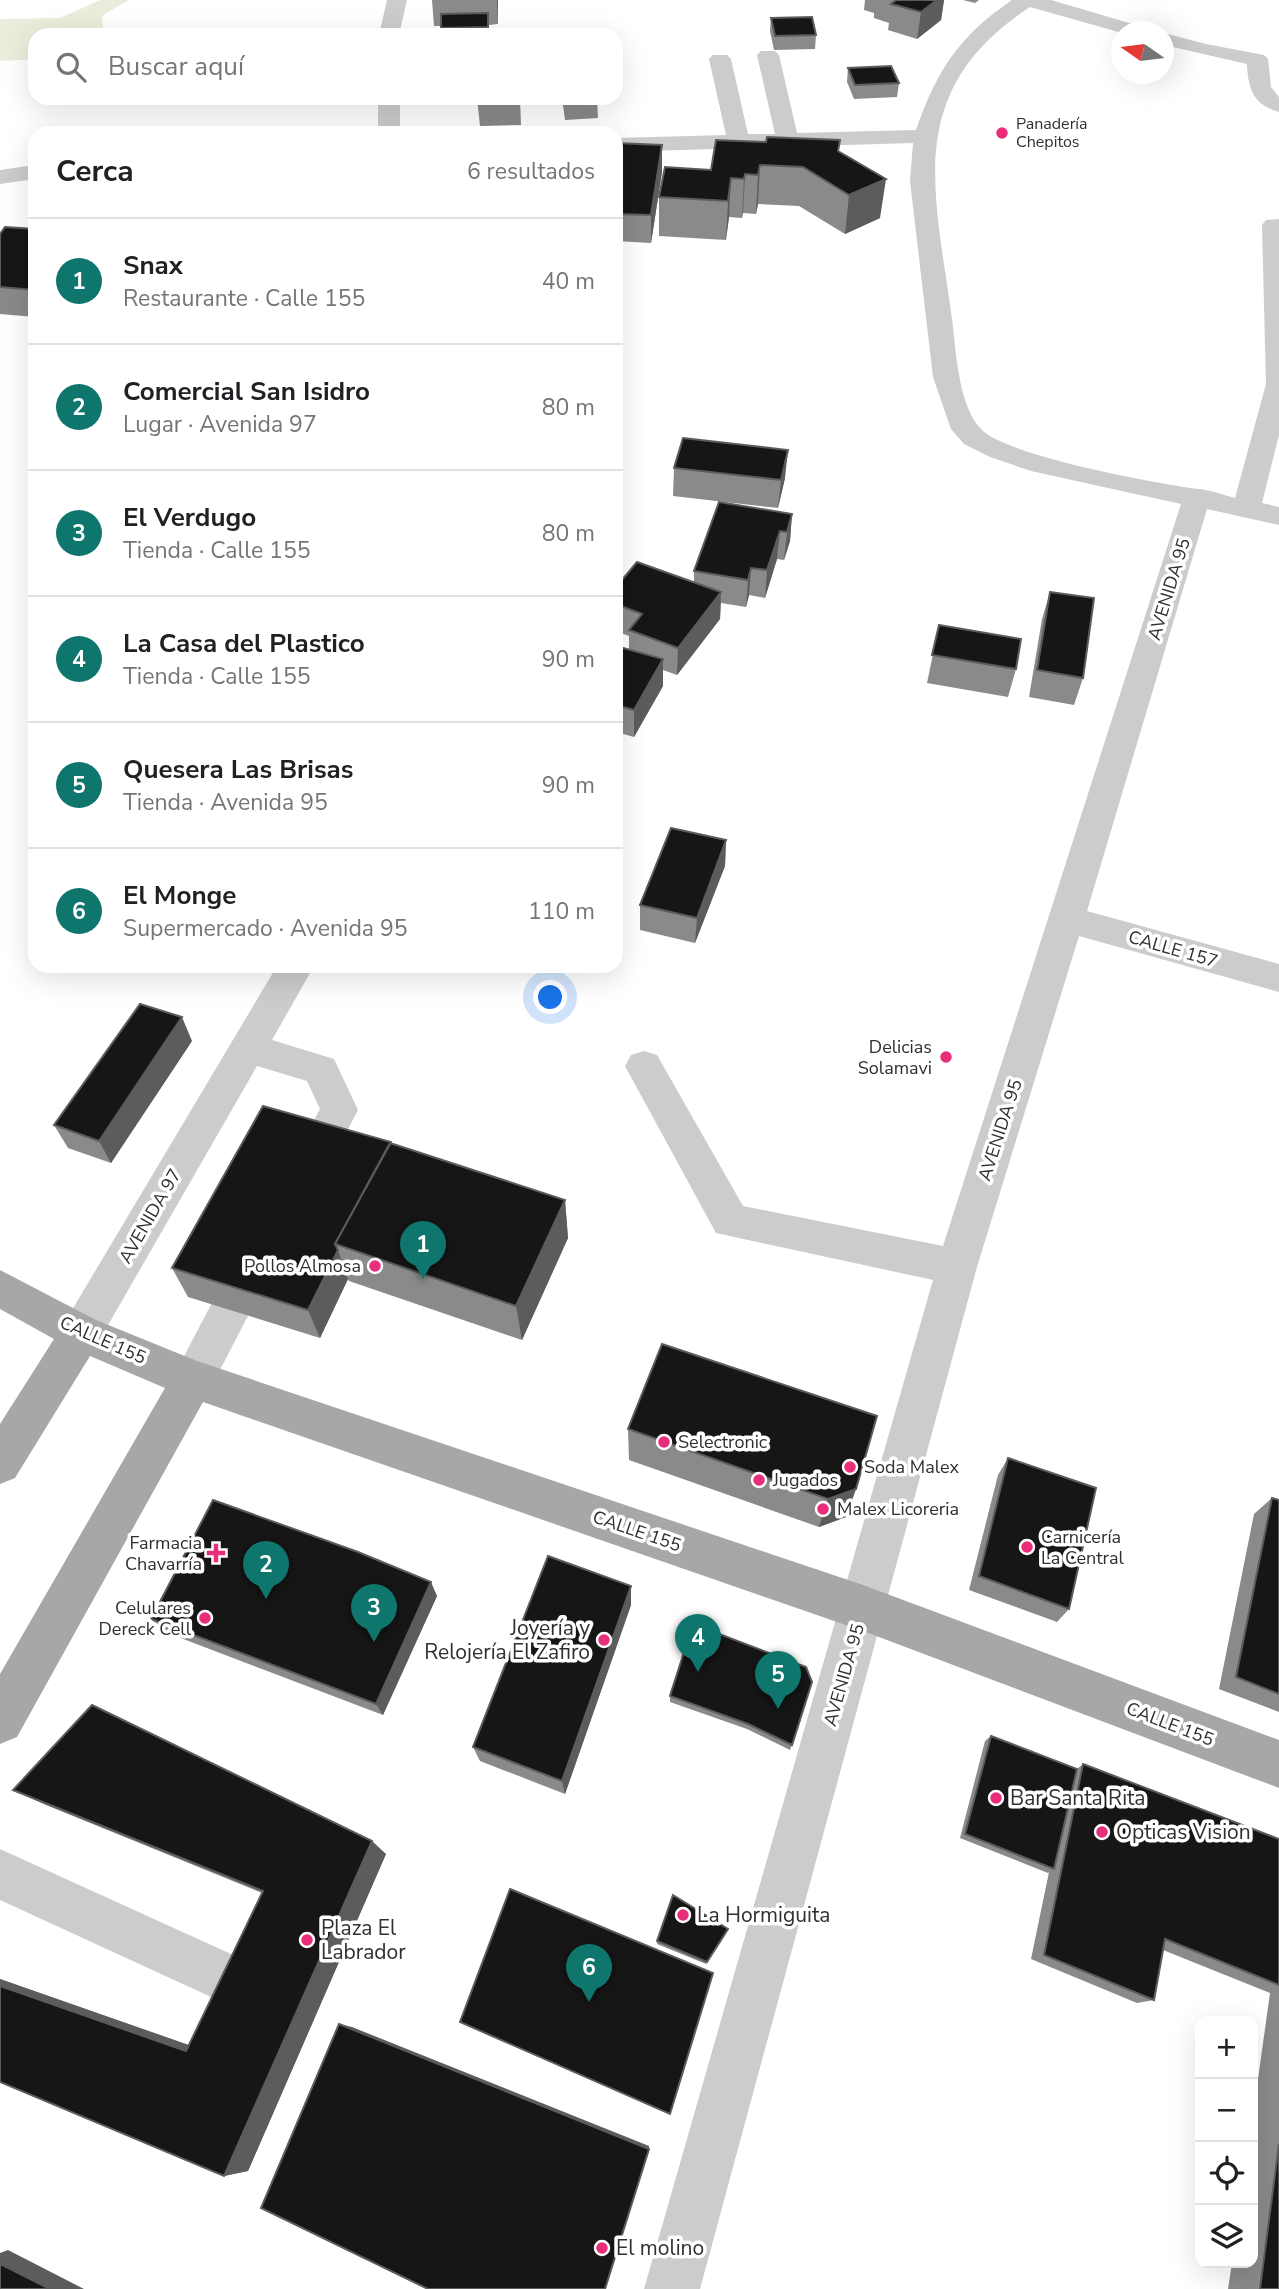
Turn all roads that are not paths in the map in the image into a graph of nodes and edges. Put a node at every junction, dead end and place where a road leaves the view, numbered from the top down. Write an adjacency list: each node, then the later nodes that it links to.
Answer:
1 (397, 0): 4 (street)
2 (1027, 0): 3 (street); 13 (street)
3 (1111, 24)
4 (391, 28)
5 (1174, 42): 8 (street)
6 (768, 55): 14 (street)
7 (720, 59): 15 (street)
8 (1257, 59): 9 (street); 11 (street)
9 (1279, 65)
10 (388, 105): 12 (street)
11 (1279, 105)
12 (389, 126)
13 (925, 136): 14 (street); 20 (street)
14 (787, 139): 15 (street)
15 (738, 141): 16 (street)
16 (623, 145)
17 (28, 173): 18 (street)
18 (0, 177)
19 (1274, 225): 21 (street)
20 (1197, 497): 21 (street); 23 (street, AVENIDA 95)
21 (1246, 509): 22 (street)
22 (1279, 516)
23 (1068, 919): 25 (street, CALLE 157); 29 (street, AVENIDA 95)
24 (292, 973): 26 (street, AVENIDA 97)
25 (1279, 978)
26 (248, 1048): 28 (street); 32 (street, AVENIDA 97)
27 (644, 1066): 29 (street)
28 (317, 1150)
29 (957, 1267): 35 (street, AVENIDA 95)
30 (0, 1288): 32 (main road, CALLE 155)
31 (230, 1310): 33 (street)
32 (81, 1333): 33 (main road, CALLE 155); 34 (main road, AVENIDA 97)
33 (193, 1378): 35 (main road, CALLE 155); 36 (main road)
34 (0, 1463)
35 (863, 1608): 37 (main road, CALLE 155); 40 (street, AVENIDA 95)
36 (0, 1720)
37 (1279, 1764)
38 (0, 1874): 39 (street)
39 (235, 1982)
40 (671, 2289)

